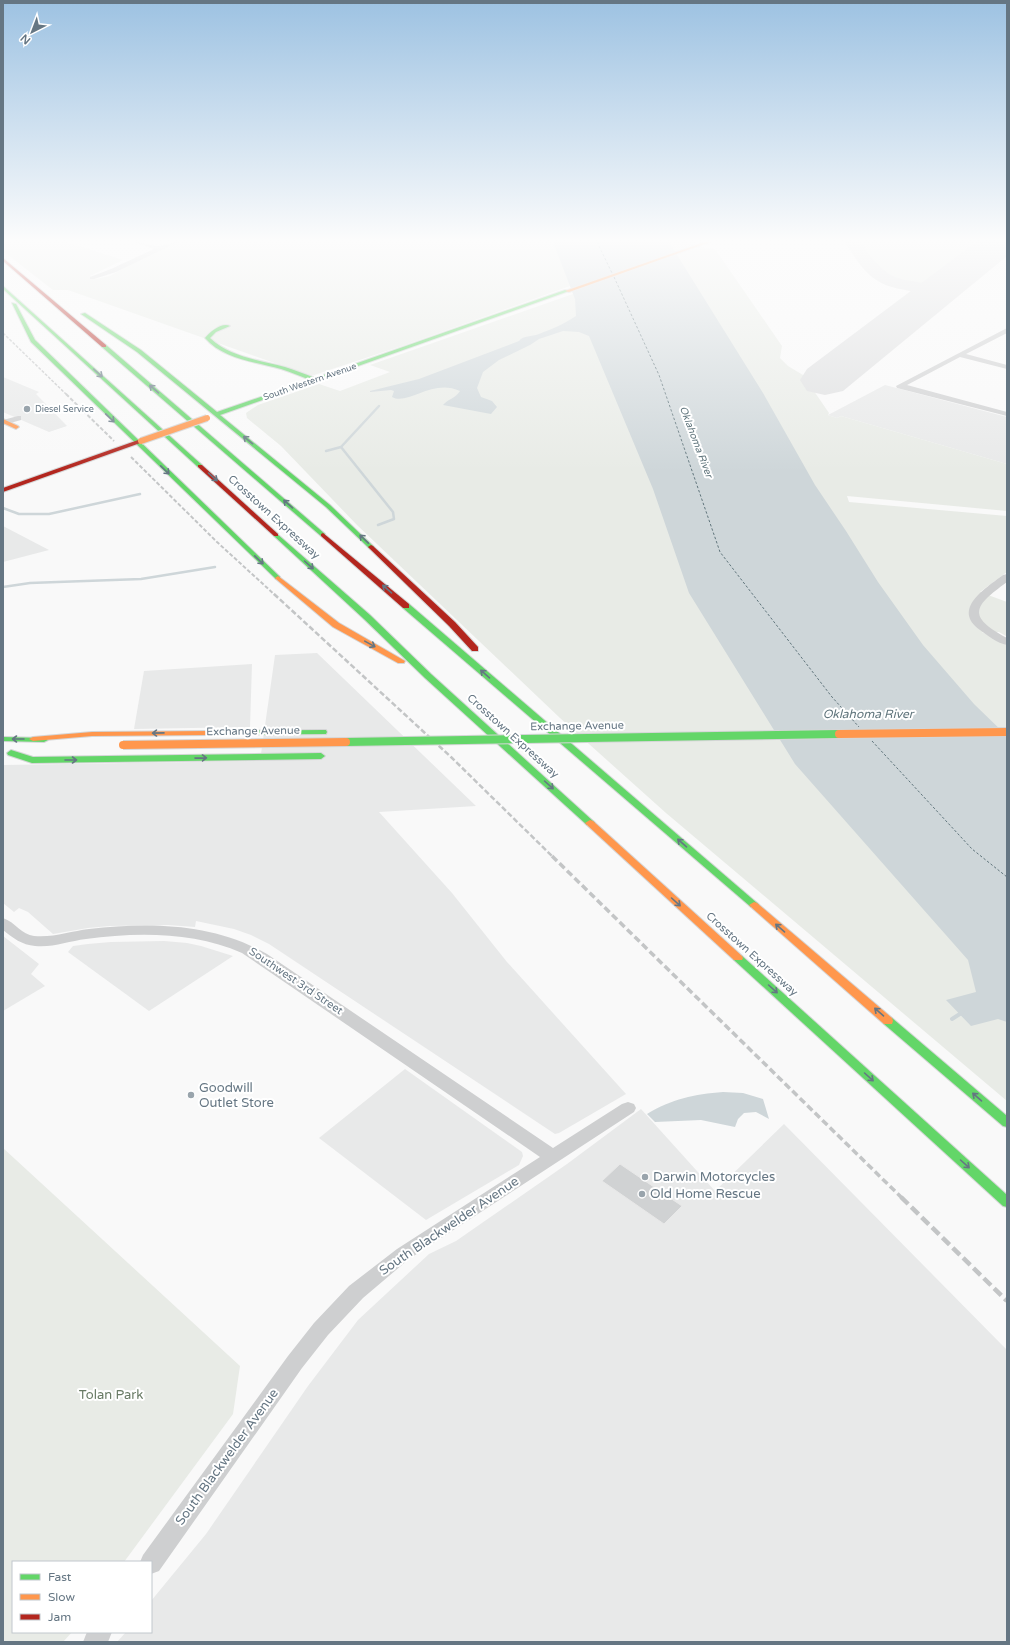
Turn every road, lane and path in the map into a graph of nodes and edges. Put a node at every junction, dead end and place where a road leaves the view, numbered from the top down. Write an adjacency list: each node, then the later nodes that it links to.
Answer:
1 (21, 319): 15 (main road, one-way to 15)
2 (38, 319): 19 (main road, Crosstown Expressway, one-way to 19)
3 (72, 319): 20 (main road, Crosstown Expressway, one-way to 3)
4 (91, 319): 11 (main road)
5 (488, 319): 10 (main road, South Western Avenue)
6 (228, 326): 10 (main road)
7 (1007, 330): 8 (street)
8 (959, 355): 9 (street); 12 (street)
9 (1007, 367)
10 (311, 381): 11 (main road, South Western Avenue)
11 (217, 414): 15 (main road, South Western Avenue, bridge); 20 (main road, one-way to 11)
12 (1007, 414)
13 (4, 422): 14 (main road)
14 (17, 422)
15 (139, 442): 16 (main road, South Western Avenue); 19 (main road, one-way to 19)
16 (3, 490)
17 (1007, 577): 18 (street)
18 (1007, 642)
19 (428, 676): 32 (main road, Crosstown Expressway, one-way to 32)
20 (546, 727): 30 (main road, Crosstown Expressway, one-way to 20)
21 (323, 732): 24 (main road, one-way to 24); 27 (street)
22 (1007, 732): 24 (main road, Exchange Avenue, bridge)
23 (3, 739): 24 (main road, Exchange Avenue, one-way to 23)
24 (33, 739)
25 (96, 750): 26 (main road)
26 (7, 753): 27 (main road, one-way to 27)
27 (321, 756)
28 (3, 923): 31 (street, Southwest 3rd Street)
29 (628, 1108): 31 (street, South Blackwelder Avenue)
30 (1007, 1123)
31 (553, 1157): 33 (street, South Blackwelder Avenue)
32 (1007, 1202)
33 (152, 1562)
34 (100, 1633): 35 (street)
35 (94, 1642)

